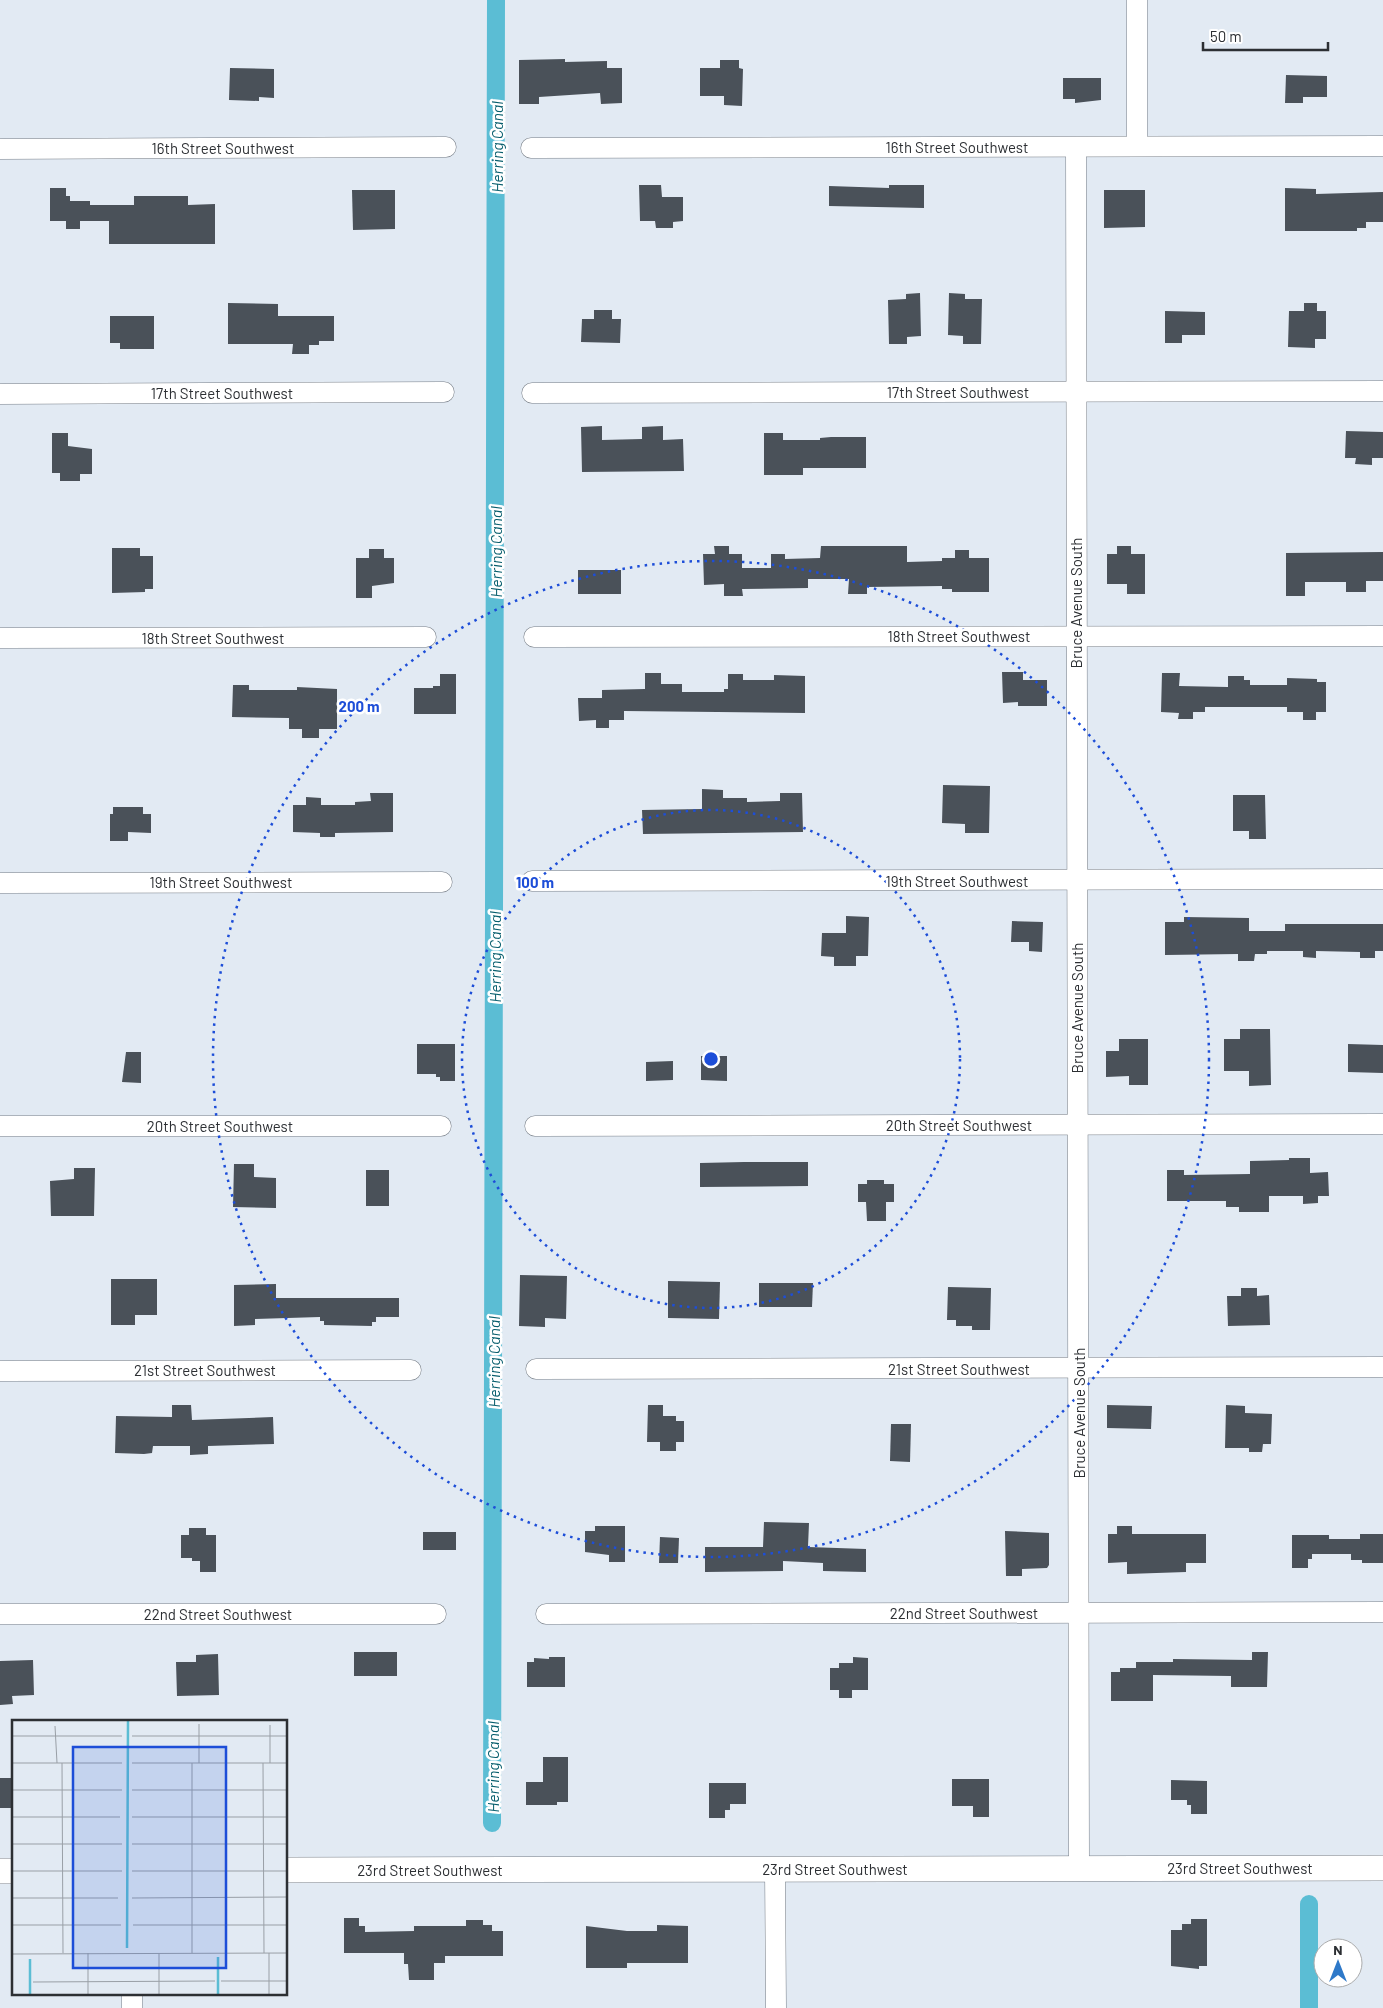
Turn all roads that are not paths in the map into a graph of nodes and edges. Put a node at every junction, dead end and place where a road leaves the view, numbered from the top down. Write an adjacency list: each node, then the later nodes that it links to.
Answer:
1 (1137, 0): 2 (street)
2 (1137, 146): 3 (street, 16th Street Southwest); 6 (street, 16th Street Southwest)
3 (1383, 146)
4 (446, 147): 7 (street, 16th Street Southwest)
5 (531, 148): 6 (street, 16th Street Southwest)
6 (1076, 148): 8 (street, Bruce Avenue South)
7 (0, 149)
8 (1077, 391): 9 (street, 17th Street Southwest); 11 (street, 17th Street Southwest); 13 (street, Bruce Avenue South)
9 (1383, 391)
10 (444, 392): 12 (street, 17th Street Southwest)
11 (532, 393)
12 (0, 394)
13 (1076, 636): 14 (street, 18th Street Southwest); 16 (street, 18th Street Southwest); 19 (street, Bruce Avenue South)
14 (1383, 636)
15 (426, 637): 17 (street, 18th Street Southwest)
16 (534, 637)
17 (0, 638)
18 (1383, 879): 19 (street, 19th Street Southwest)
19 (1077, 880): 20 (street, 19th Street Southwest); 23 (street, Bruce Avenue South)
20 (532, 881)
21 (442, 882): 22 (street, 19th Street Southwest)
22 (0, 883)
23 (1077, 1124): 24 (street, 20th Street Southwest); 27 (street, 20th Street Southwest); 29 (street, Bruce Avenue South)
24 (1383, 1124)
25 (0, 1126): 26 (street, 20th Street Southwest)
26 (441, 1126)
27 (535, 1126)
28 (1383, 1367): 29 (street, 21st Street Southwest)
29 (1079, 1368): 30 (street, 21st Street Southwest); 34 (street, Bruce Avenue South)
30 (536, 1369)
31 (411, 1370): 32 (street, 21st Street Southwest)
32 (0, 1371)
33 (1383, 1612): 34 (street, 22nd Street Southwest)
34 (1079, 1613): 37 (street, 22nd Street Southwest); 40 (street, Bruce Avenue South)
35 (0, 1614): 36 (street, 22nd Street Southwest)
36 (436, 1614)
37 (546, 1614)
38 (1383, 1868): 40 (street, 23rd Street Southwest)
39 (776, 1869): 40 (street, 23rd Street Southwest); 41 (street, 23rd Street Southwest); 42 (street)
40 (1079, 1869)
41 (288, 1870)
42 (776, 2008)

